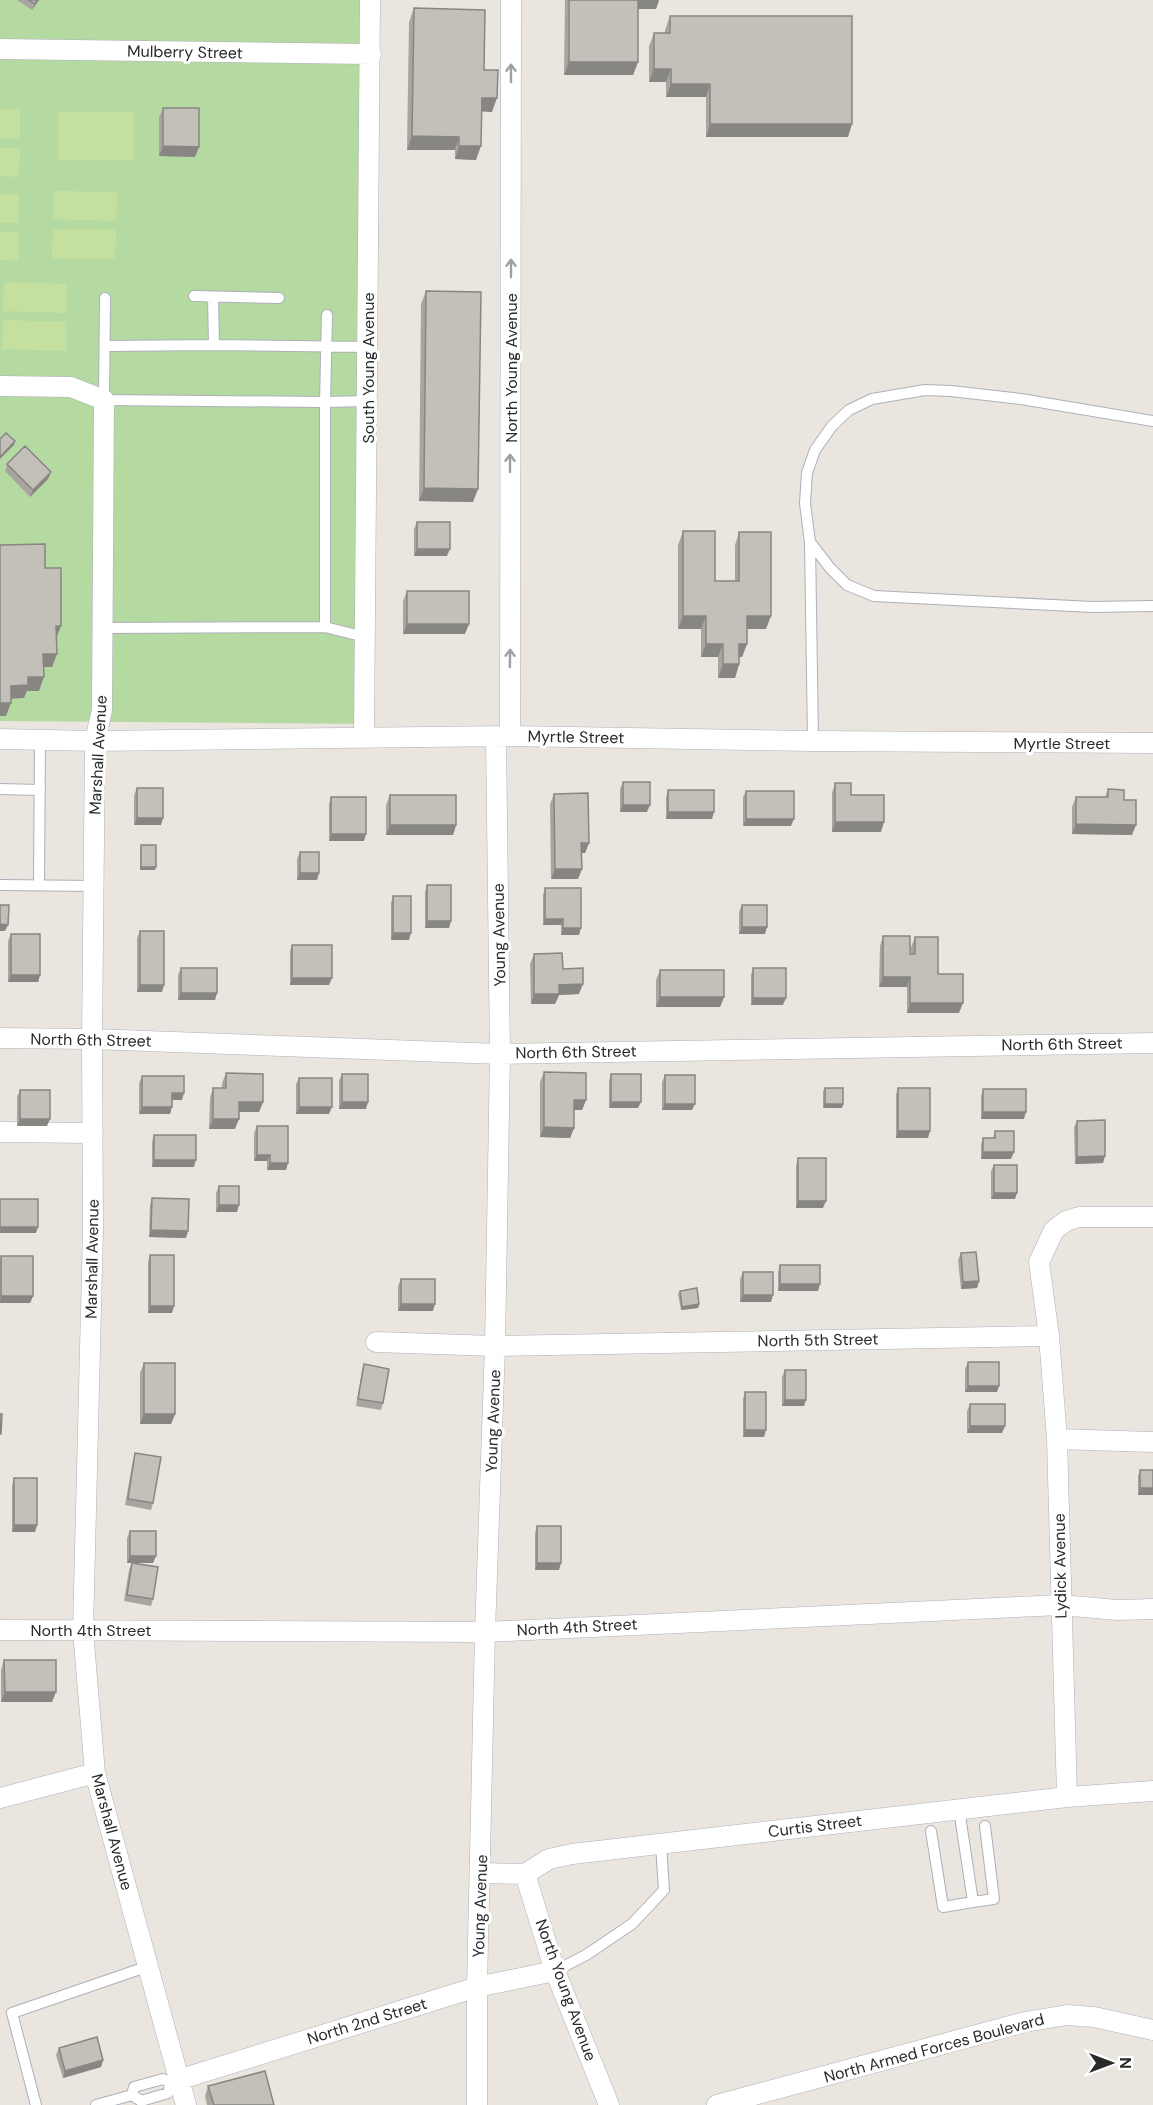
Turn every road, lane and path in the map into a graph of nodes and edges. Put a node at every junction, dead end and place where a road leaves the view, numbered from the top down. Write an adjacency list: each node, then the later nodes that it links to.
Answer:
1 (370, 0): 4 (street, South Young Avenue)
2 (511, 0): 25 (street, North Young Avenue, one-way to 2)
3 (0, 49): 4 (street, Mulberry Street)
4 (371, 54): 13 (street, South Young Avenue)
5 (194, 296): 6 (lane)
6 (213, 297): 7 (lane); 10 (lane)
7 (279, 297)
8 (105, 298): 11 (lane)
9 (327, 315): 12 (lane)
10 (214, 345): 11 (lane); 12 (lane)
11 (105, 346): 15 (lane)
12 (327, 346): 13 (lane); 17 (lane)
13 (368, 347): 16 (street, South Young Avenue)
14 (0, 386): 15 (street)
15 (104, 400): 17 (lane); 22 (street, Marshall Avenue)
16 (368, 401): 17 (lane); 23 (street, South Young Avenue)
17 (325, 402): 21 (lane)
18 (1153, 421): 19 (lane)
19 (810, 542): 20 (lane); 29 (lane)
20 (1153, 606)
21 (325, 627): 22 (lane); 23 (lane)
22 (102, 628): 28 (street, Marshall Avenue)
23 (365, 637): 24 (street, South Young Avenue)
24 (364, 736): 25 (street, Myrtle Street); 28 (street, Myrtle Street)
25 (503, 736): 29 (street, Myrtle Street); 39 (street, Young Avenue)
26 (0, 739): 27 (street, Myrtle Street)
27 (40, 740): 28 (street, Myrtle Street); 32 (lane)
28 (95, 741): 35 (street, Marshall Avenue)
29 (813, 741): 30 (street, Myrtle Street)
30 (1153, 743)
31 (0, 789): 32 (lane)
32 (40, 790): 34 (lane)
33 (0, 885): 34 (lane)
34 (39, 885): 35 (lane)
35 (94, 886): 37 (street, Marshall Avenue)
36 (0, 1038): 37 (street, North 6th Street)
37 (92, 1039): 39 (street, North 6th Street); 41 (street, Marshall Avenue)
38 (1153, 1043): 39 (street, North 6th Street)
39 (500, 1054): 45 (street, Young Avenue)
40 (0, 1132): 41 (street)
41 (93, 1133): 51 (street, Marshall Avenue)
42 (1153, 1217): 43 (street)
43 (1049, 1336): 45 (street, North 5th Street); 46 (street, Lydick Avenue)
44 (376, 1342): 45 (street, North 5th Street)
45 (495, 1346): 52 (street, Young Avenue)
46 (1057, 1439): 47 (street); 48 (street, Lydick Avenue)
47 (1153, 1442)
48 (1061, 1605): 49 (street, North 4th Street); 52 (street, North 4th Street); 55 (street, Lydick Avenue)
49 (1153, 1609)
50 (0, 1630): 51 (street, North 4th Street)
51 (83, 1631): 52 (street, North 4th Street); 53 (street, Marshall Avenue)
52 (485, 1632): 61 (street, Young Avenue)
53 (95, 1773): 56 (street); 64 (street, Marshall Avenue)
54 (1153, 1791): 55 (street, Curtis Street)
55 (1067, 1797): 57 (street, Curtis Street)
56 (0, 1798)
57 (959, 1809): 60 (street, Curtis Street); 63 (lane)
58 (985, 1826): 63 (lane)
59 (931, 1831): 63 (lane)
60 (661, 1845): 62 (street, Curtis Street); 65 (lane)
61 (481, 1873): 62 (street); 66 (street, Young Avenue)
62 (525, 1874): 65 (street, North Young Avenue)
63 (973, 1902)
64 (149, 1966): 68 (street, Marshall Avenue); 70 (lane)
65 (555, 1971): 66 (street, North 2nd Street); 74 (street, North Young Avenue)
66 (477, 1987): 68 (street, North 2nd Street); 73 (street, Young Avenue)
67 (1153, 2030): 75 (street, North Armed Forces Boulevard)
68 (176, 2081): 69 (lane); 72 (street, Marshall Avenue)
69 (129, 2099): 71 (lane)
70 (36, 2105)
71 (96, 2105)
72 (186, 2105)
73 (477, 2105)
74 (609, 2105)
75 (717, 2105)

